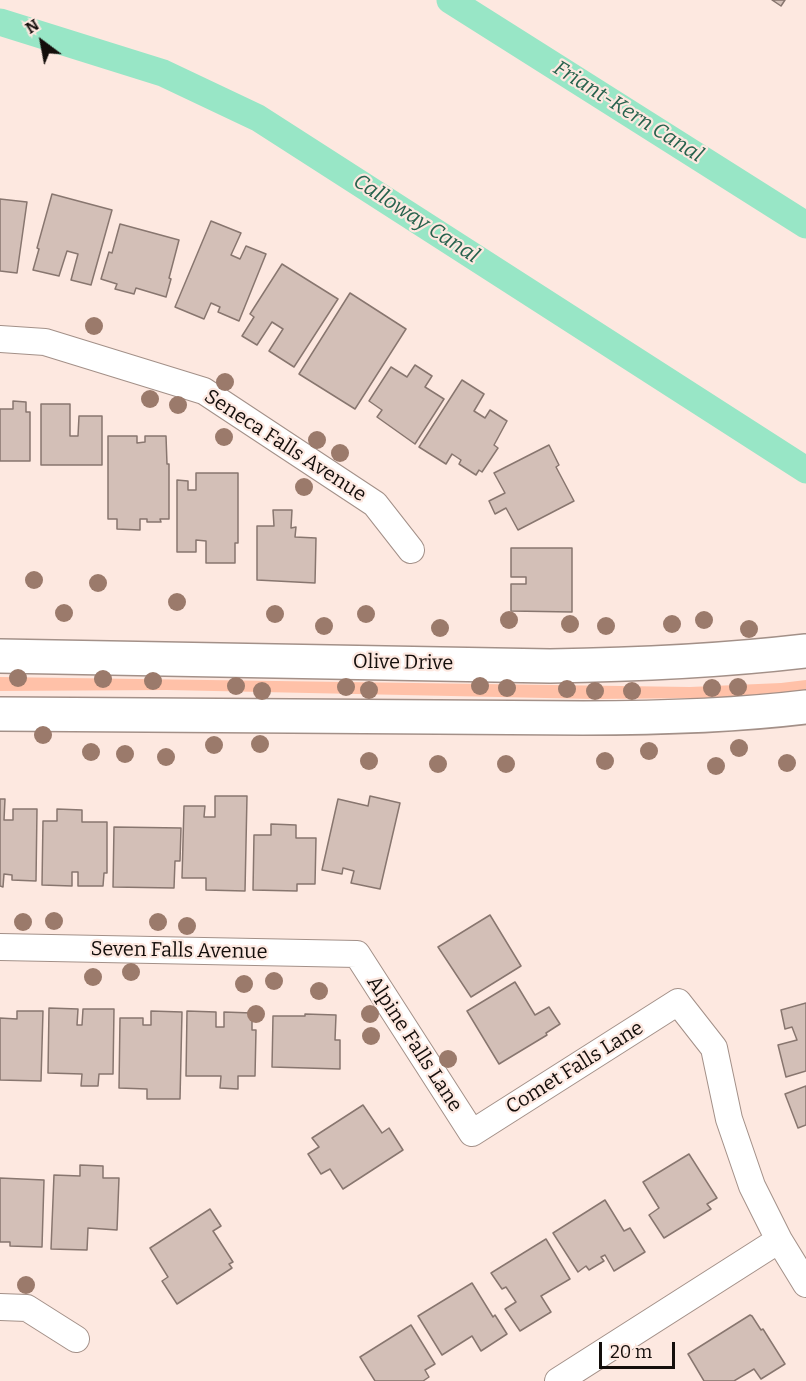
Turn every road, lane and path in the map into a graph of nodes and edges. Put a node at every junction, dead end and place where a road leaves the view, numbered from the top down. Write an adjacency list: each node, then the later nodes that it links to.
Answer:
1 (0, 339): 2 (street, Seneca Falls Avenue)
2 (411, 550)
3 (806, 651): 4 (main road, Olive Drive)
4 (0, 656)
5 (806, 707): 6 (main road)
6 (0, 714)
7 (0, 947): 8 (street, Seven Falls Avenue)
8 (357, 954): 9 (street, Alpine Falls Lane)
9 (472, 1133): 10 (street, Comet Falls Lane)
10 (779, 1240): 11 (street); 14 (street)
11 (806, 1284)
12 (0, 1307): 13 (street)
13 (76, 1339)
14 (558, 1381)

